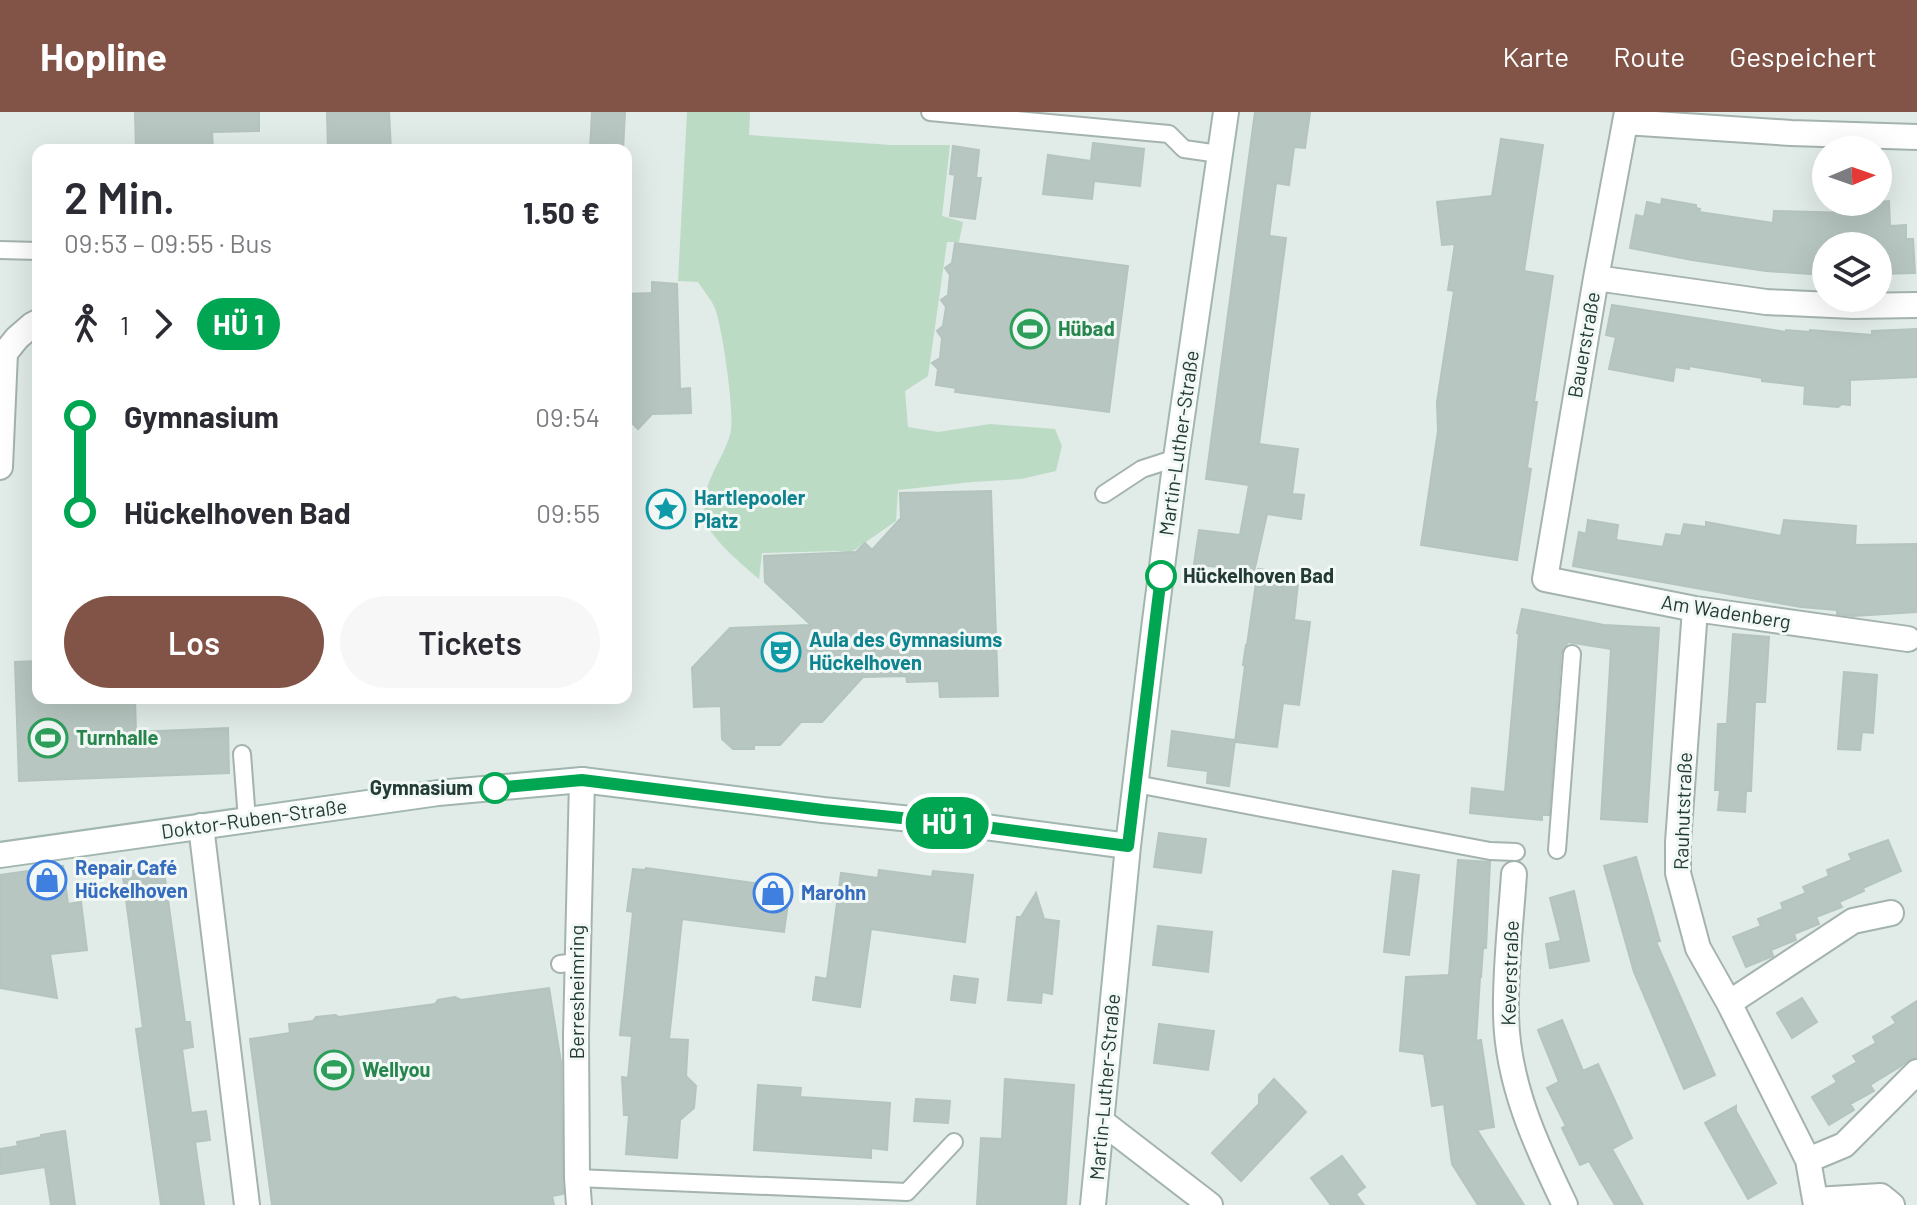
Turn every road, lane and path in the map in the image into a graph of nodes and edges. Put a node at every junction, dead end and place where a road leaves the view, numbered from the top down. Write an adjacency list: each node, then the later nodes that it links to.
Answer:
1 (930, 112): 2 (lane)
2 (937, 112): 6 (lane)
3 (1226, 112): 6 (street, Martin-Luther-Straße)
4 (1626, 117): 5 (street); 9 (street, Bauerstraße)
5 (1917, 137)
6 (1219, 154): 12 (street, Martin-Luther-Straße)
7 (0, 250): 8 (lane)
8 (32, 251)
9 (1596, 278): 10 (street); 15 (street, Bauerstraße)
10 (1917, 305)
11 (32, 325): 13 (street)
12 (1176, 458): 14 (lane); 21 (street, Martin-Luther-Straße)
13 (0, 467)
14 (1104, 494)
15 (1545, 579): 16 (street, Am Wadenberg)
16 (1695, 609): 17 (street, Am Wadenberg); 29 (street, Rauhutstraße)
17 (1908, 639)
18 (1572, 654): 25 (lane)
19 (242, 754): 22 (lane)
20 (582, 780): 22 (street, Doktor-Ruben-Straße); 24 (street, Doktor-Ruben-Straße); 34 (street, Berresheimring)
21 (1136, 784): 24 (street, Martin-Luther-Straße); 27 (lane)
22 (247, 820): 23 (street, Doktor-Ruben-Straße)
23 (201, 826): 26 (street, Doktor-Ruben-Straße); 36 (street)
24 (1128, 846): 31 (street, Martin-Luther-Straße)
25 (1557, 850)
26 (0, 855)
27 (1515, 863): 40 (street, Keverstraße)
28 (1891, 913): 29 (street)
29 (1729, 1003): 33 (street, Rauhutstraße)
30 (1917, 1072): 33 (street)
31 (1101, 1121): 38 (street, Martin-Luther-Straße); 39 (street)
32 (954, 1142): 34 (lane)
33 (1808, 1160): 35 (street, Rauhutstraße)
34 (577, 1178): 37 (street, Berresheimring)
35 (1816, 1203): 41 (street, Rauhutstraße)
36 (247, 1205)
37 (579, 1205)
38 (1093, 1205)
39 (1210, 1205)
40 (1565, 1205)
41 (1892, 1205)

